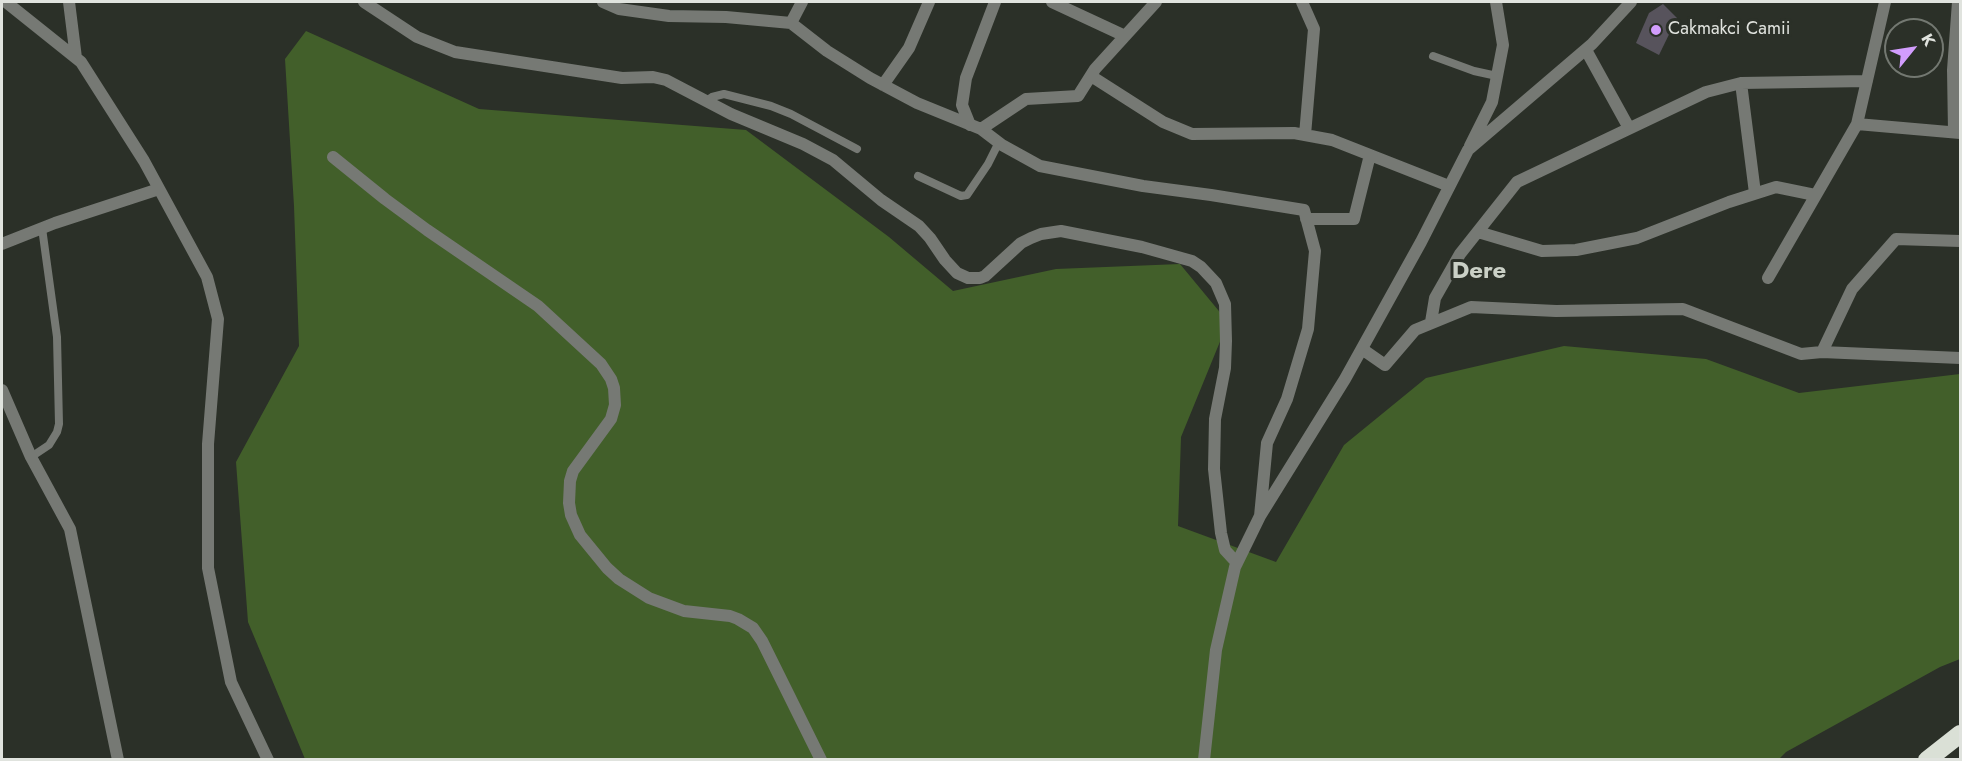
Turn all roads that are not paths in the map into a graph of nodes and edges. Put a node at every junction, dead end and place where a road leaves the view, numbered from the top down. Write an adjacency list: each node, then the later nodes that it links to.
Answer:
1 (6, 2): 20 (street)
2 (69, 2): 20 (street)
3 (364, 2): 26 (street)
4 (603, 2): 15 (street)
5 (802, 2): 16 (street)
6 (928, 2): 25 (street)
7 (995, 2): 28 (street)
8 (1052, 2): 17 (street)
9 (1156, 2): 17 (street)
10 (1302, 2): 31 (street)
11 (1496, 2): 22 (street)
12 (1631, 2): 18 (street)
13 (1885, 2): 23 (street)
14 (1958, 2): 30 (street)
15 (647, 7): 16 (street)
16 (791, 23): 25 (street)
17 (1125, 36): 21 (street)
18 (1586, 50): 29 (street); 34 (street)
19 (1433, 56): 22 (lane)
20 (76, 58): 39 (street)
21 (1091, 76): 28 (street); 31 (street)
22 (1497, 76): 34 (street)
23 (1867, 81): 24 (street); 27 (street)
24 (1741, 83): 29 (street); 40 (street)
25 (883, 85): 28 (street)
26 (706, 101): 33 (lane); 55 (street)
27 (1857, 124): 30 (street); 41 (street)
28 (976, 127): 32 (street)
29 (1629, 128): 44 (street)
30 (1957, 132)
31 (1305, 135): 35 (street)
32 (999, 142): 37 (lane); 42 (street)
33 (857, 149)
34 (1467, 150): 38 (street)
35 (1370, 155): 38 (street); 42 (street)
36 (333, 157): 59 (street)
37 (918, 176)
38 (1449, 186): 49 (street)
39 (159, 189): 43 (street); 58 (street)
40 (1755, 193): 41 (street); 44 (street)
41 (1815, 195): 47 (street)
42 (1306, 219): 54 (street)
43 (42, 228): 46 (street); 53 (lane)
44 (1478, 232): 48 (street)
45 (1960, 241): 50 (street)
46 (2, 244)
47 (1768, 278)
48 (1431, 322): 49 (street); 50 (street)
49 (1362, 349): 54 (street)
50 (1822, 352): 51 (street)
51 (1960, 358)
52 (2, 390): 53 (street)
53 (32, 457): 57 (street)
54 (1260, 516): 55 (street)
55 (1237, 563): 60 (street)
56 (1960, 734): 61 (highway)
57 (118, 759)
58 (268, 759)
59 (821, 759)
60 (1204, 759)
61 (1927, 759)

